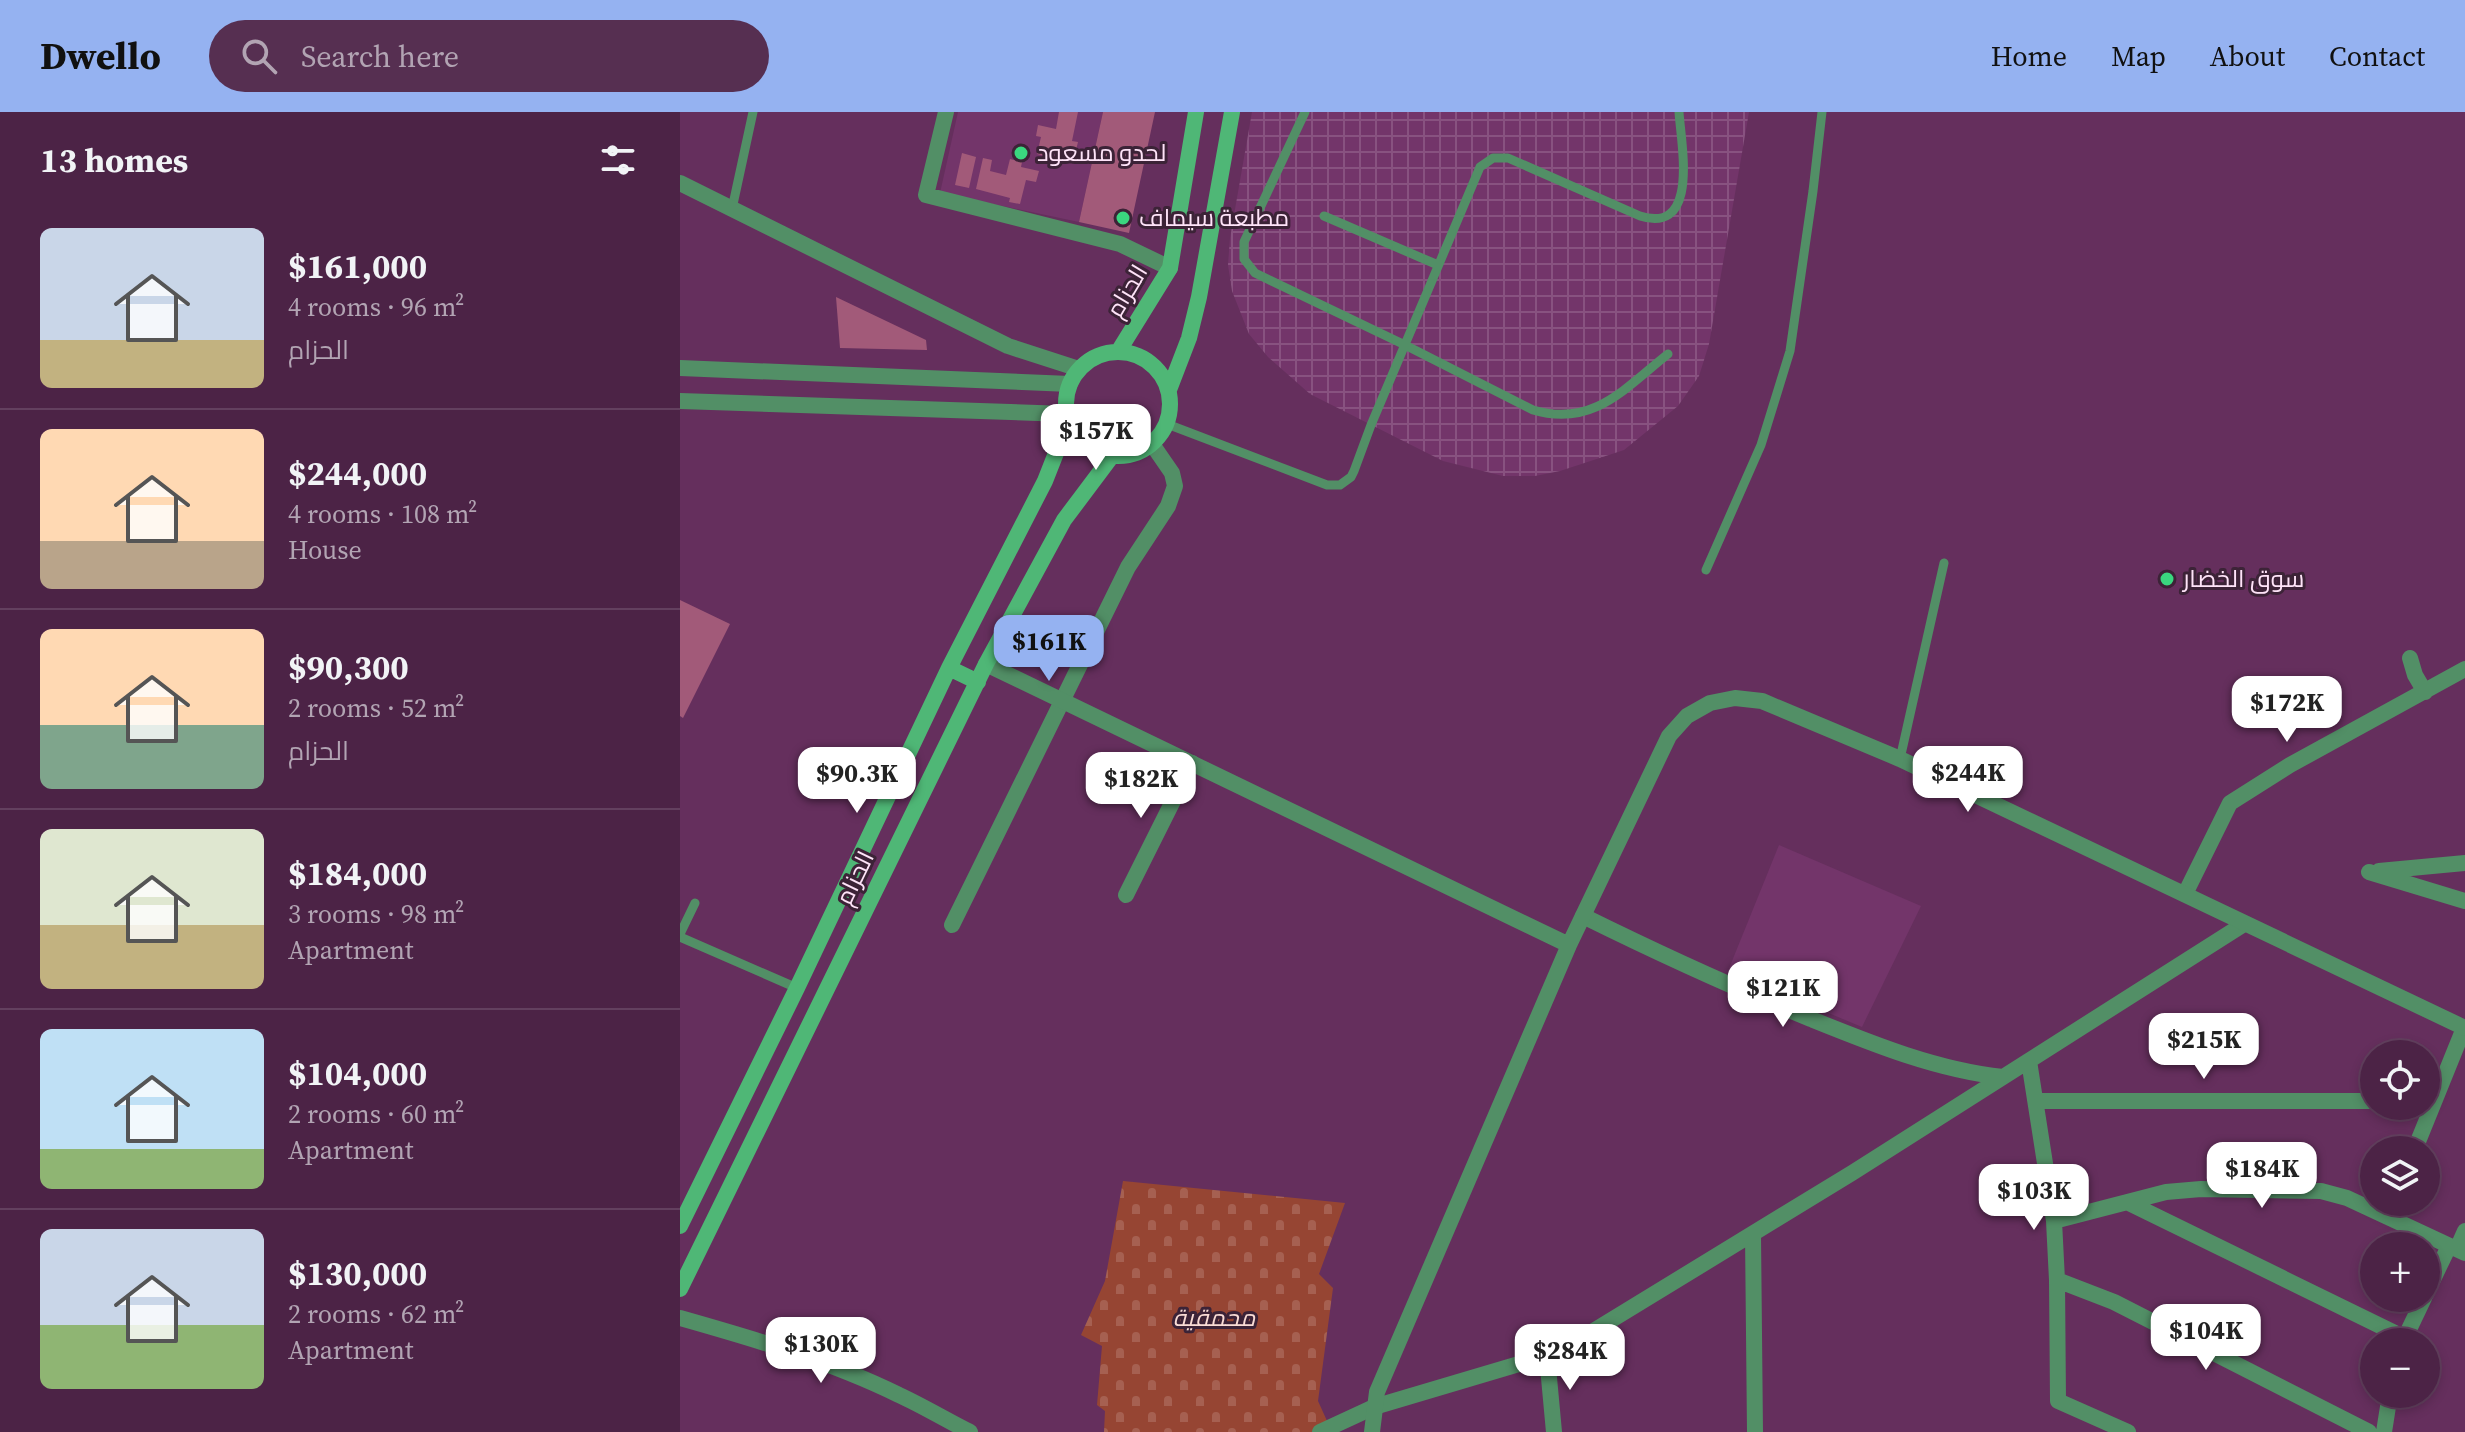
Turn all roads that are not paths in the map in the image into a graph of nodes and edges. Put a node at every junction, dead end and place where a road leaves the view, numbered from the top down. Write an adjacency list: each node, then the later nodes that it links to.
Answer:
1 (753, 112): 9 (lane)
2 (946, 112): 12 (street)
3 (1196, 112): 12 (main road, الحزام)
4 (1232, 112): 19 (main road)
5 (1305, 112): 13 (lane)
6 (1679, 112): 11 (lane)
7 (1822, 112): 26 (lane)
8 (680, 183): 9 (street)
9 (732, 209): 17 (street)
10 (1324, 216): 11 (lane)
11 (1438, 265): 13 (lane)
12 (1170, 268): 14 (main road, الحزام)
13 (1405, 345): 15 (lane); 22 (lane)
14 (1118, 352): 17 (main road); 19 (main road)
15 (1668, 354)
16 (680, 368): 18 (street)
17 (1079, 369): 18 (main road)
18 (1070, 384): 21 (main road)
19 (1169, 390): 22 (main road)
20 (680, 401): 21 (street)
21 (1068, 417): 24 (main road); 29 (main road, الحزام)
22 (1167, 424): 23 (main road)
23 (1152, 444): 24 (main road); 33 (street)
24 (1112, 456): 28 (main road, الحزام)
25 (1944, 563): 34 (lane)
26 (1706, 570)
27 (2410, 658): 32 (street)
28 (986, 664): 31 (main road, الحزام); 33 (street)
29 (949, 668): 31 (main road); 46 (main road, الحزام)
30 (2465, 669): 32 (street)
31 (978, 682): 61 (main road, الحزام)
32 (2425, 692): 37 (street)
33 (1062, 701): 35 (street); 43 (street)
34 (1900, 759): 37 (street); 41 (street)
35 (1192, 763): 38 (street); 45 (street)
36 (2465, 863): 39 (street)
37 (2185, 894): 42 (street)
38 (1126, 895)
39 (2465, 901)
40 (695, 903): 44 (lane)
41 (1583, 916): 45 (street); 50 (street)
42 (2244, 924): 47 (street); 48 (street)
43 (952, 925)
44 (680, 936): 46 (lane)
45 (1569, 945): 65 (street)
46 (797, 988): 55 (main road, الحزام)
47 (2464, 1028): 49 (street)
48 (2029, 1061): 50 (street); 51 (street)
49 (2440, 1075)
50 (2003, 1077): 57 (street)
51 (2036, 1101): 52 (street); 54 (street)
52 (2360, 1101)
53 (2127, 1202): 54 (street); 58 (street); 63 (street)
54 (2054, 1221): 60 (street)
55 (680, 1226)
56 (2465, 1231): 58 (street)
57 (1753, 1235): 64 (street); 71 (street)
58 (2457, 1249): 59 (street)
59 (2440, 1274)
60 (2057, 1280): 72 (street); 73 (street)
61 (680, 1289)
62 (680, 1318): 67 (street)
63 (2380, 1328)
64 (1547, 1356): 65 (street); 70 (street)
65 (1374, 1407): 68 (street); 69 (street)
66 (2388, 1408): 74 (street)
67 (970, 1432)
68 (1320, 1432)
69 (1372, 1432)
70 (1554, 1432)
71 (1755, 1432)
72 (2128, 1432)
73 (2369, 1432)
74 (2384, 1432)

